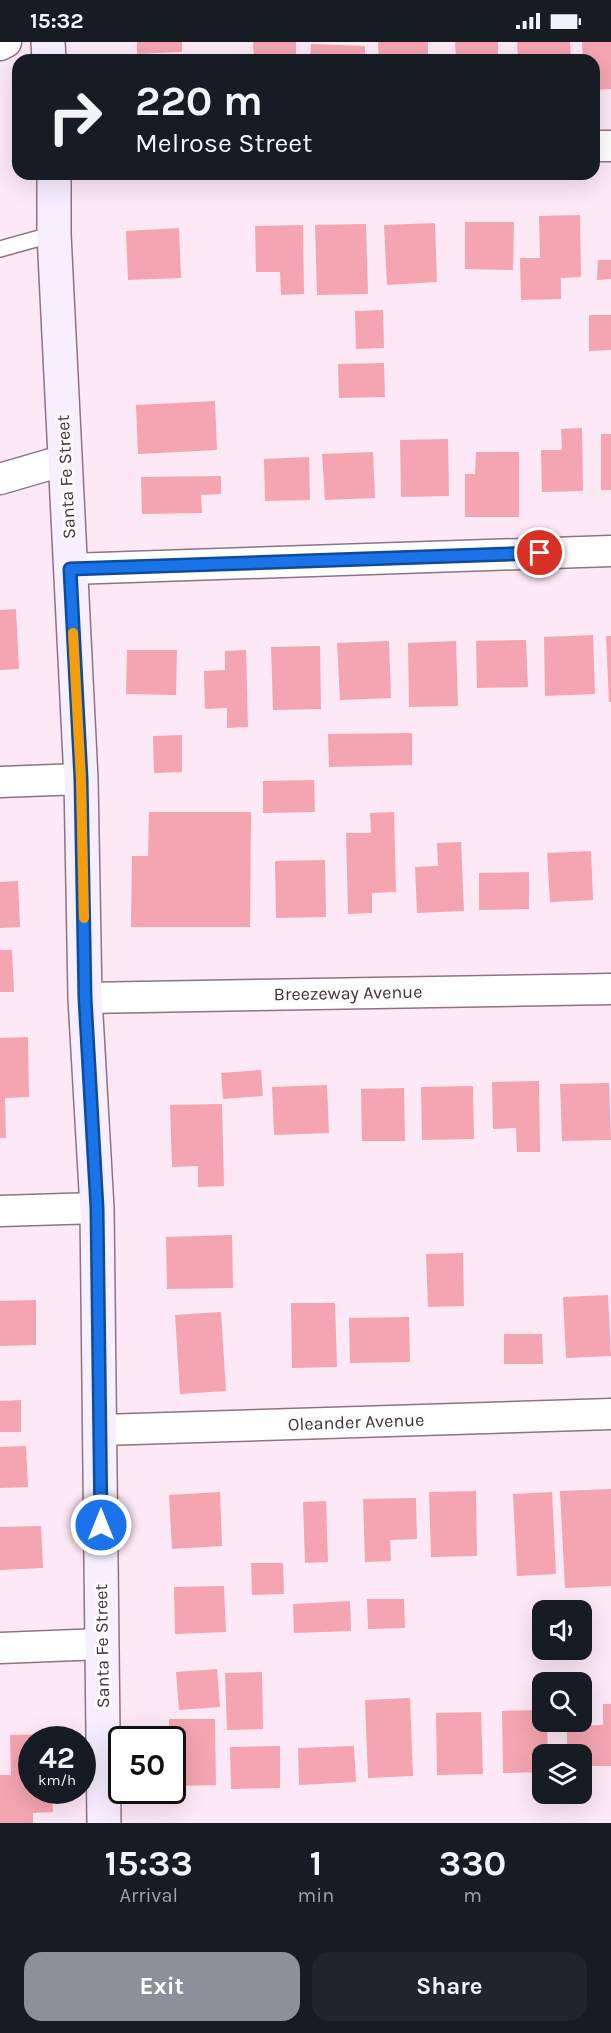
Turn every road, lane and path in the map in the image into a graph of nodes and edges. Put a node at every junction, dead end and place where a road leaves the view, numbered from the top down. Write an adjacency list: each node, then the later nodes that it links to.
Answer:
1 (6, 42): 2 (street)
2 (0, 45)
3 (54, 180): 4 (main road, Santa Fe Street)
4 (54, 234): 5 (lane); 6 (main road, Santa Fe Street)
5 (0, 249)
6 (65, 460): 7 (street); 9 (main road, Santa Fe Street)
7 (0, 478)
8 (611, 551): 9 (street)
9 (70, 569): 10 (main road, Santa Fe Street)
10 (81, 779): 11 (street); 13 (main road, Santa Fe Street)
11 (0, 782)
12 (611, 989): 13 (street, Breezeway Avenue)
13 (85, 998): 14 (main road, Santa Fe Street)
14 (97, 1208): 15 (street); 17 (main road, Santa Fe Street)
15 (0, 1211)
16 (611, 1414): 17 (street, Oleander Avenue)
17 (101, 1430): 18 (main road, Santa Fe Street)
18 (102, 1644): 19 (street); 20 (main road, Santa Fe Street)
19 (0, 1648)
20 (104, 1823)

